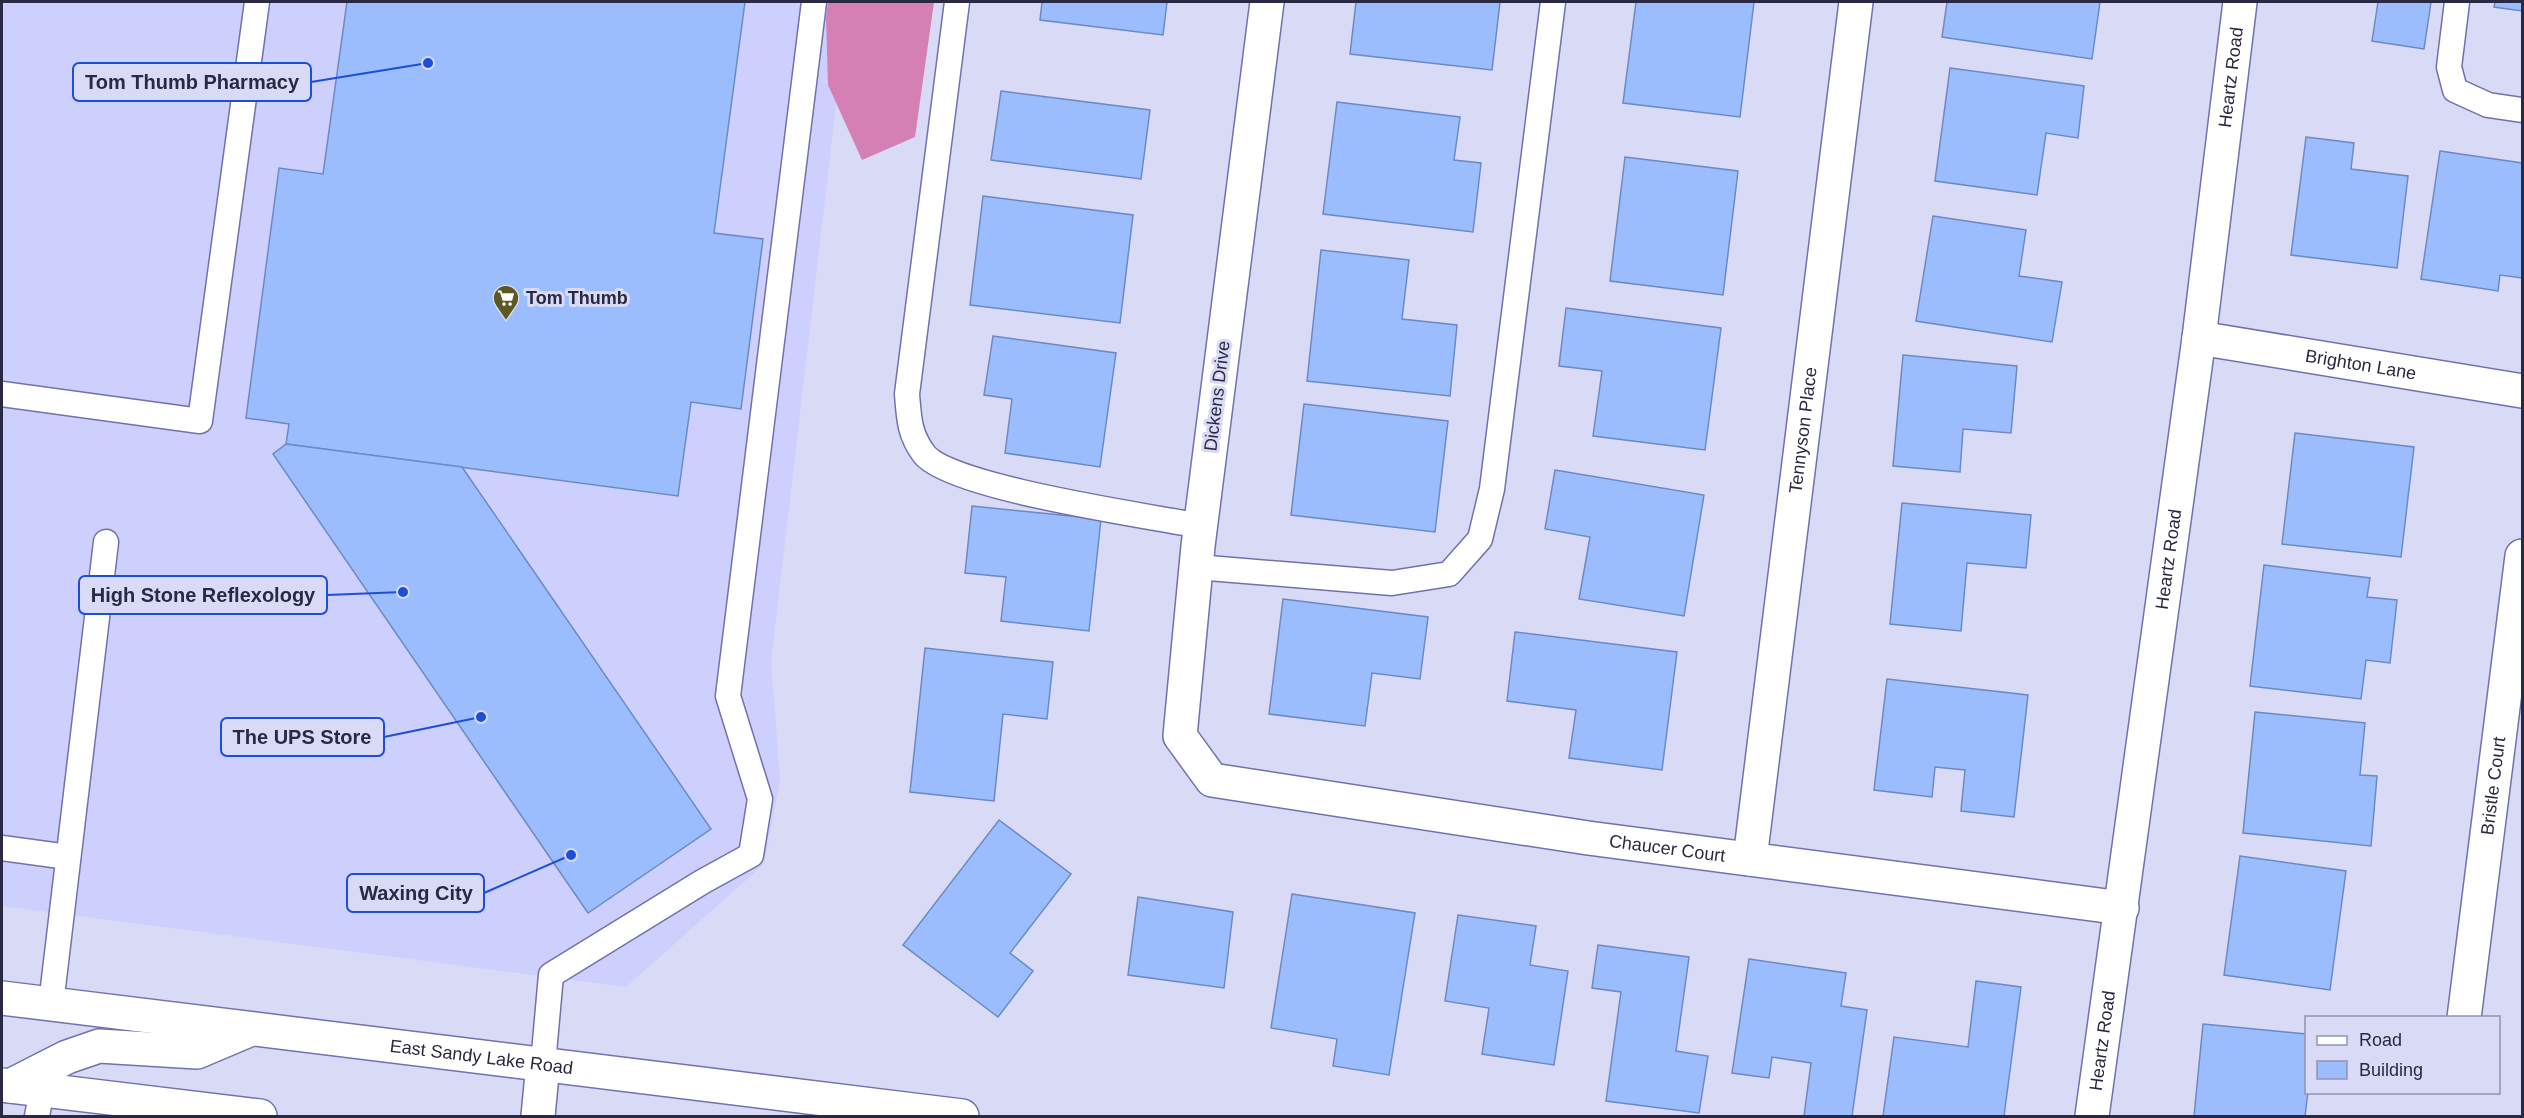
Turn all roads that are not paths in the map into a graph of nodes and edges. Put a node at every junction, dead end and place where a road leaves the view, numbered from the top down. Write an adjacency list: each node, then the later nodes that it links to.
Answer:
1 (257, 2): 12 (lane)
2 (814, 2): 26 (lane)
3 (957, 2): 13 (lane)
4 (1267, 2): 13 (street, Dickens Drive)
5 (1553, 2): 16 (lane)
6 (1856, 2): 20 (street, Tennyson Place)
7 (2240, 2): 10 (street, Heartz Road)
8 (2457, 2): 9 (lane)
9 (2523, 110)
10 (2199, 338): 11 (street, Brighton Lane); 21 (street, Heartz Road)
11 (2523, 391)
12 (2, 394)
13 (1200, 526): 16 (street, Dickens Drive)
14 (106, 542): 19 (lane)
15 (2523, 556): 24 (street, Bristle Court)
16 (1196, 567): 17 (street, Dickens Drive)
17 (1212, 780): 20 (street, Chaucer Court)
18 (2, 848): 19 (lane)
19 (68, 857): 23 (lane)
20 (1750, 859): 21 (street, Chaucer Court)
21 (2122, 908): 32 (street, Heartz Road)
22 (2, 998): 23 (street, East Sandy Lake Road)
23 (51, 1004): 25 (street, East Sandy Lake Road)
24 (2464, 1016)
25 (251, 1030): 26 (street, East Sandy Lake Road); 27 (street)
26 (543, 1064): 30 (street); 31 (street, East Sandy Lake Road)
27 (6, 1085): 28 (street)
28 (39, 1103): 29 (street)
29 (260, 1116)
30 (538, 1116)
31 (962, 1116)
32 (2092, 1116)

